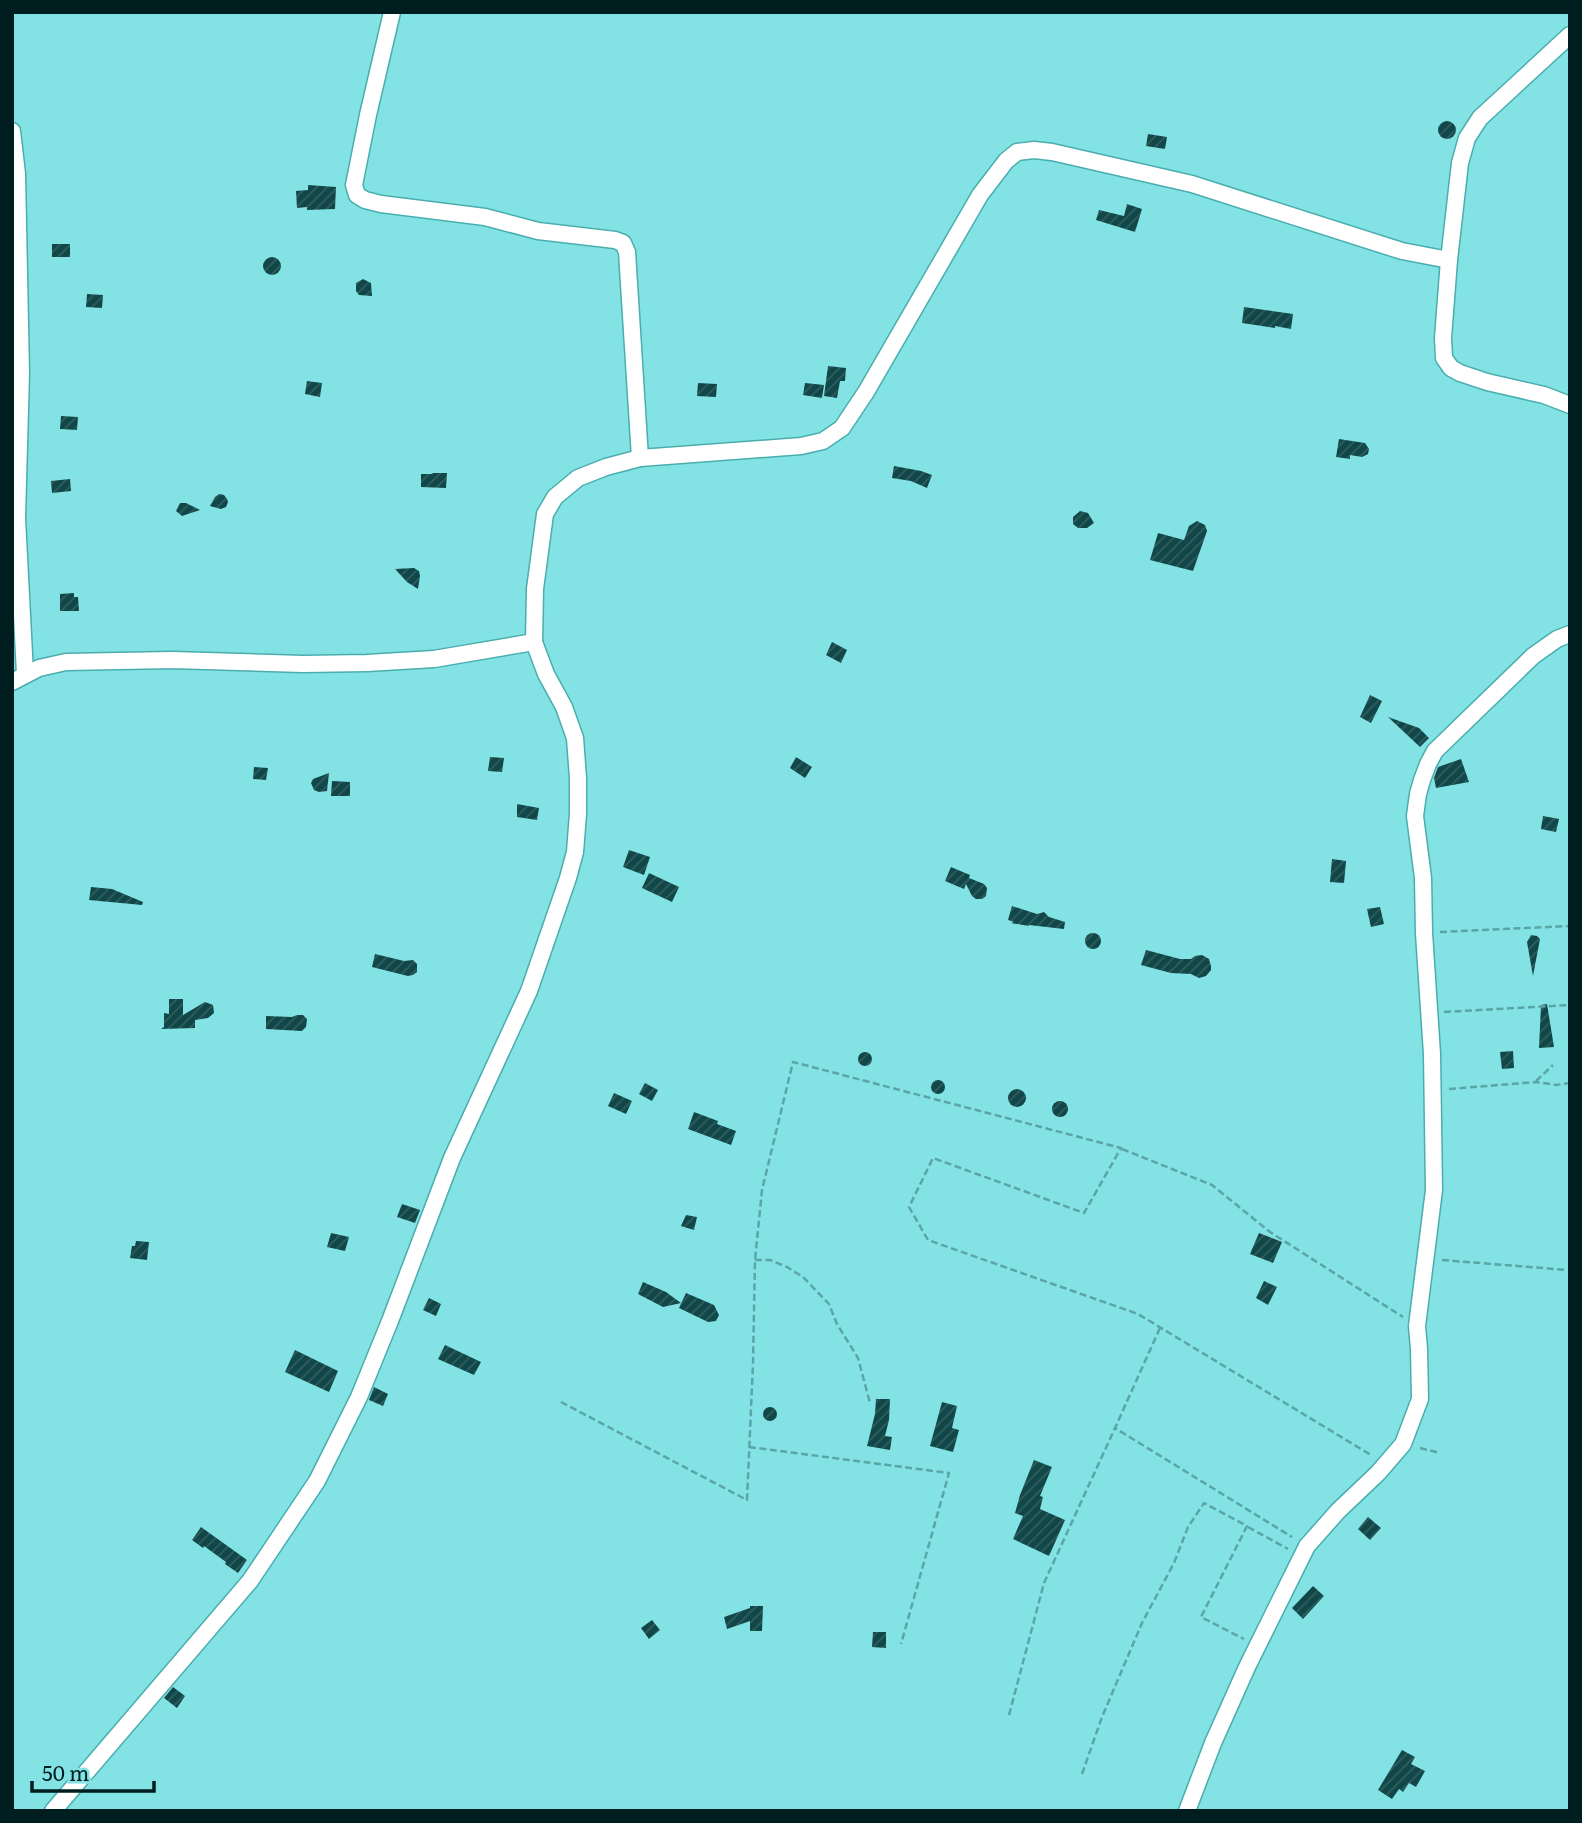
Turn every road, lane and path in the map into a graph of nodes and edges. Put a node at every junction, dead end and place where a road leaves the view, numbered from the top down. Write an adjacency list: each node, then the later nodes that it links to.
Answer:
1 (391, 12): 6 (street)
2 (1570, 36): 4 (street)
3 (12, 131): 9 (street)
4 (1449, 260): 5 (street); 6 (street)
5 (1570, 405)
6 (640, 458): 8 (street)
7 (1570, 634): 11 (street)
8 (534, 642): 9 (street); 38 (street)
9 (19, 678)
10 (1570, 926): 11 (path)
11 (1424, 933): 13 (street)
12 (1570, 1005): 13 (path)
13 (1429, 1013): 17 (street)
14 (1553, 1065): 15 (path)
15 (1533, 1083): 16 (path); 17 (path)
16 (1570, 1083)
17 (1432, 1090): 19 (street)
18 (1121, 1148): 20 (path); 22 (path); 23 (path)
19 (1425, 1259): 21 (path); 22 (street)
20 (755, 1260): 25 (path); 28 (path)
21 (1567, 1270)
22 (1417, 1326): 27 (street)
23 (1160, 1328): 26 (path); 30 (path)
24 (561, 1402): 28 (path)
25 (870, 1404)
26 (1115, 1428): 32 (path); 36 (path)
27 (1403, 1444): 29 (path); 30 (street)
28 (749, 1447): 35 (path)
29 (1440, 1453)
30 (1386, 1464): 32 (street)
31 (1247, 1526): 33 (path); 34 (path); 37 (path)
32 (1307, 1546): 33 (street)
33 (1299, 1561): 39 (street)
34 (1250, 1642)
35 (901, 1644)
36 (1009, 1715)
37 (1082, 1774)
38 (53, 1811)
39 (1187, 1811)

